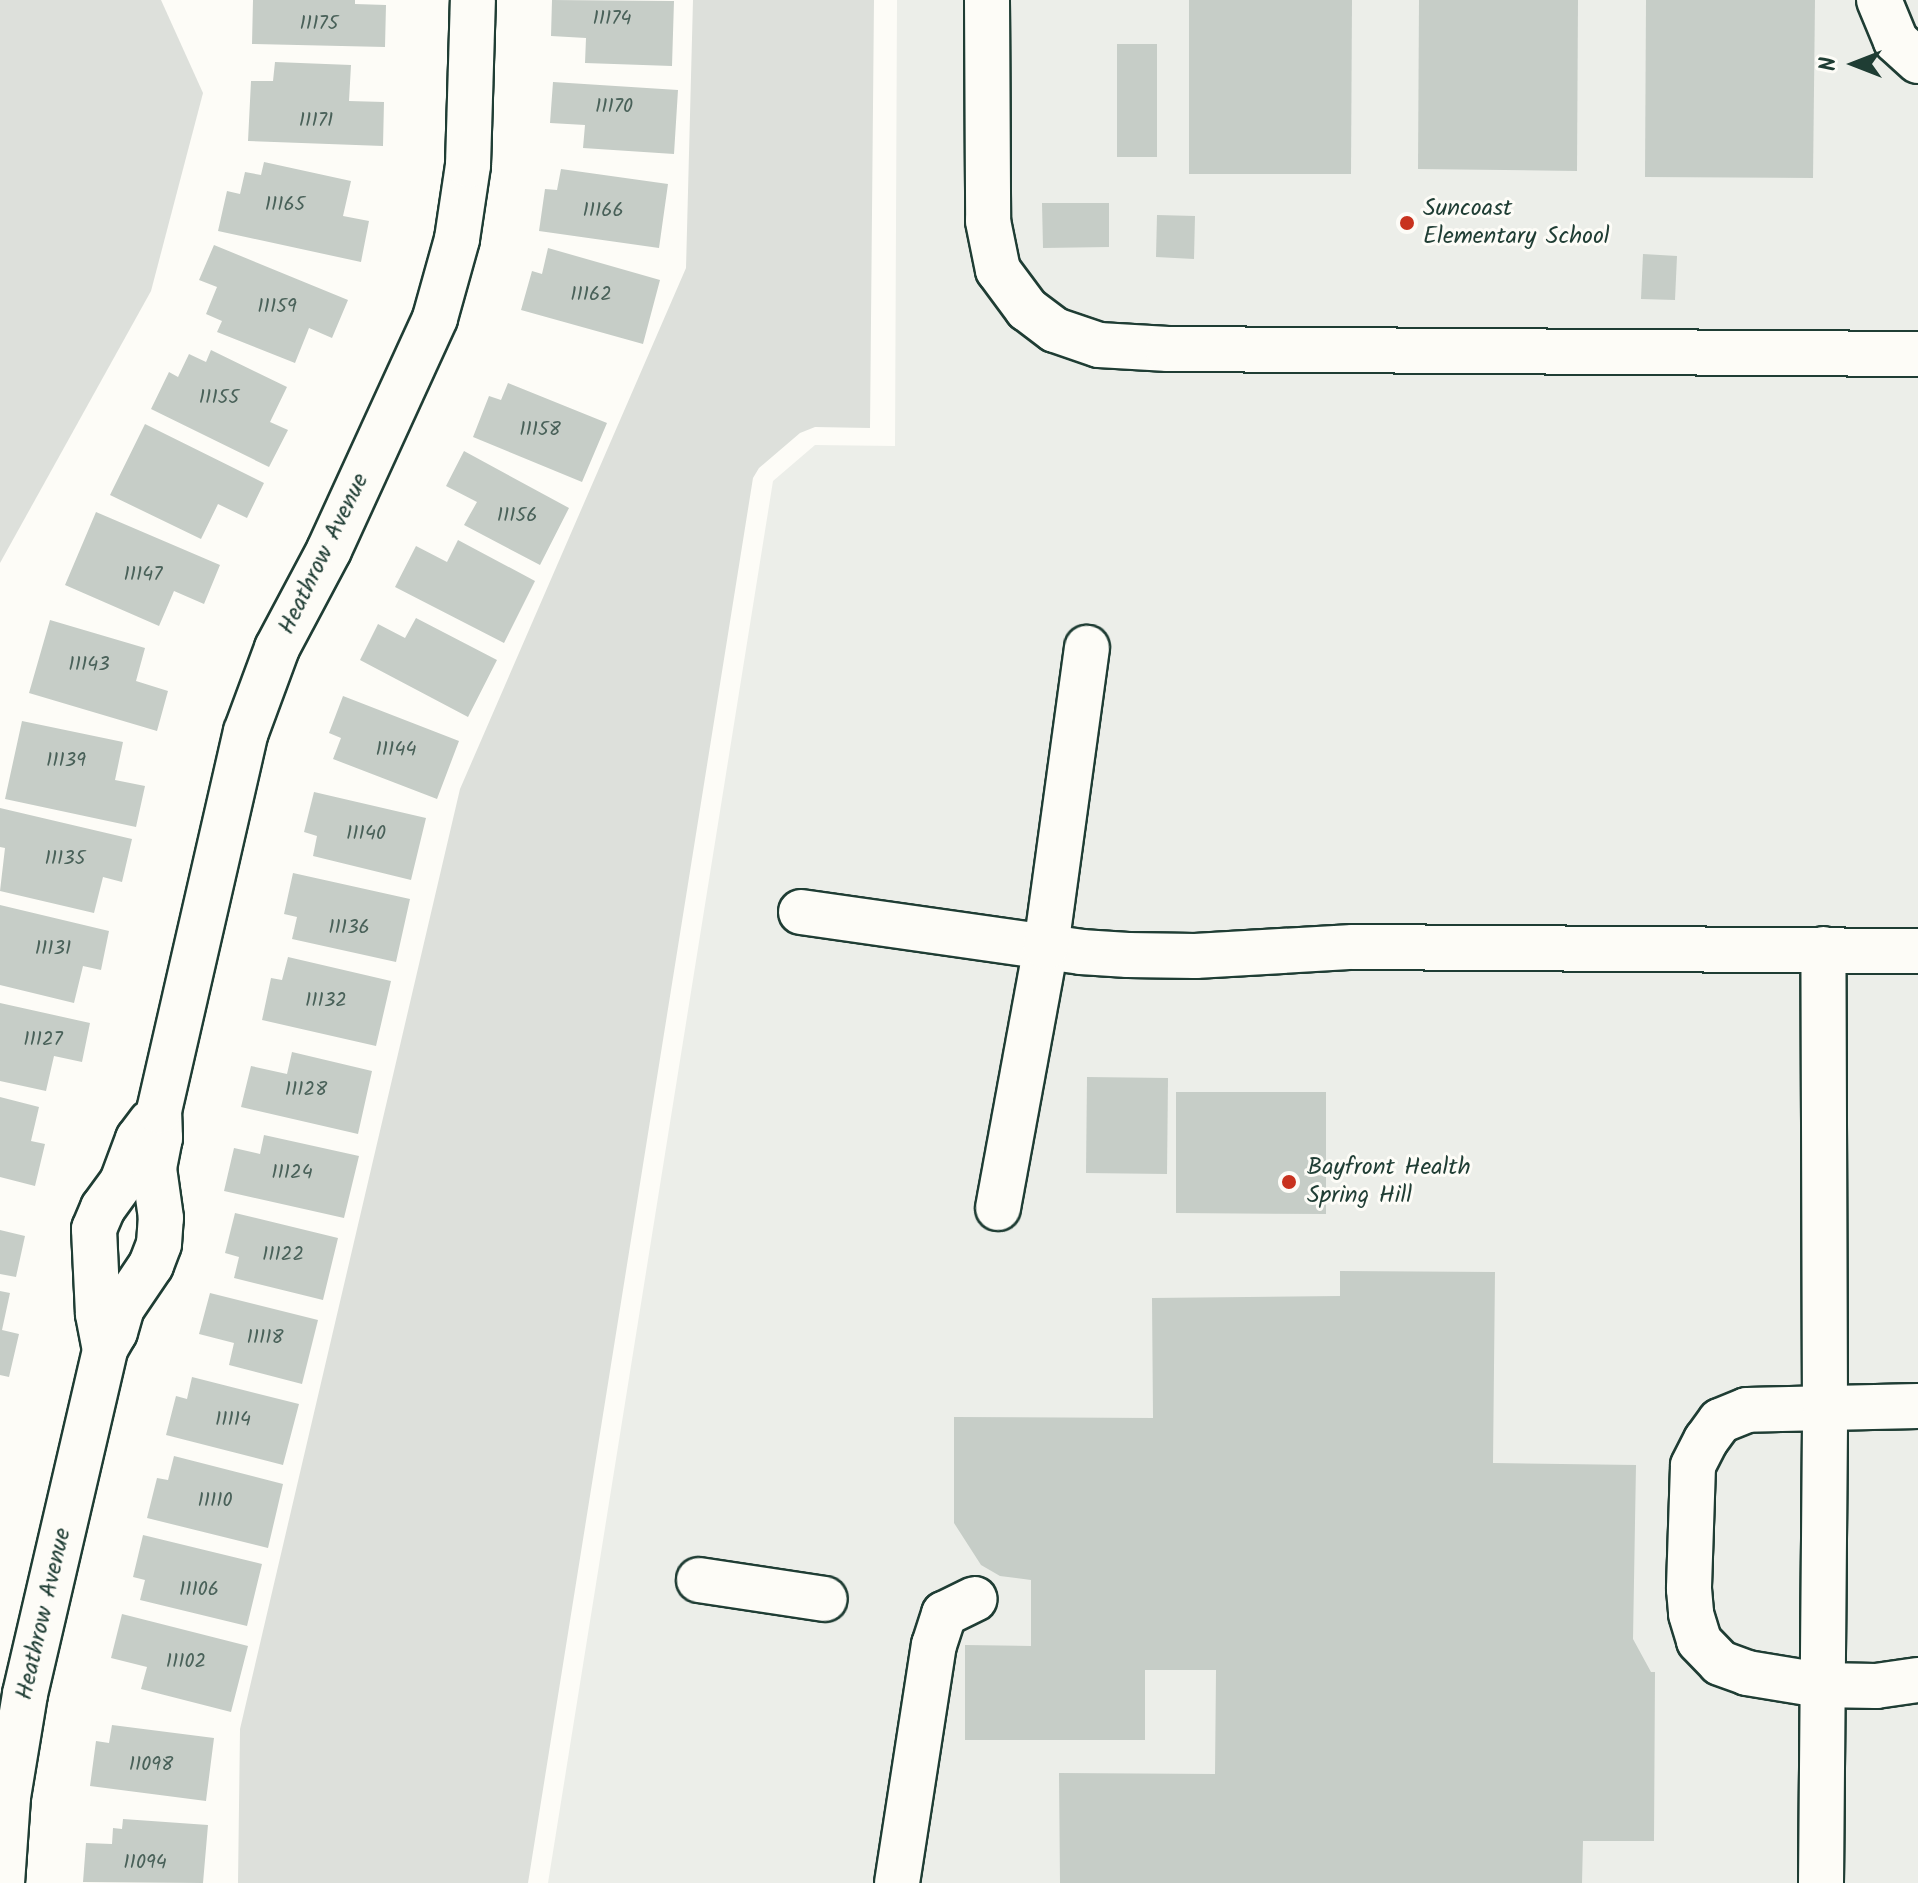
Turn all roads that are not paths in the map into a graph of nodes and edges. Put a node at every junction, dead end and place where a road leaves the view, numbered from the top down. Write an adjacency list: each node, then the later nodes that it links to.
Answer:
1 (473, 0): 11 (street, Heathrow Avenue)
2 (987, 0): 5 (street)
3 (1879, 0): 4 (street)
4 (1918, 61)
5 (1918, 354)
6 (1087, 648): 8 (street)
7 (801, 912): 8 (street)
8 (1046, 947): 9 (street); 12 (street)
9 (1823, 949): 10 (street); 15 (street)
10 (1918, 951)
11 (159, 1111): 13 (street, Heathrow Avenue); 13 (street, Heathrow Avenue)
12 (998, 1208)
13 (105, 1349): 21 (street, Heathrow Avenue)
14 (1918, 1406): 15 (street)
15 (1825, 1408): 20 (street); 20 (street)
16 (699, 1580): 17 (street)
17 (825, 1599)
18 (975, 1599): 22 (street)
19 (1918, 1680): 20 (street)
20 (1820, 1685): 23 (street)
21 (2, 1883)
22 (897, 1883)
23 (1821, 1883)

